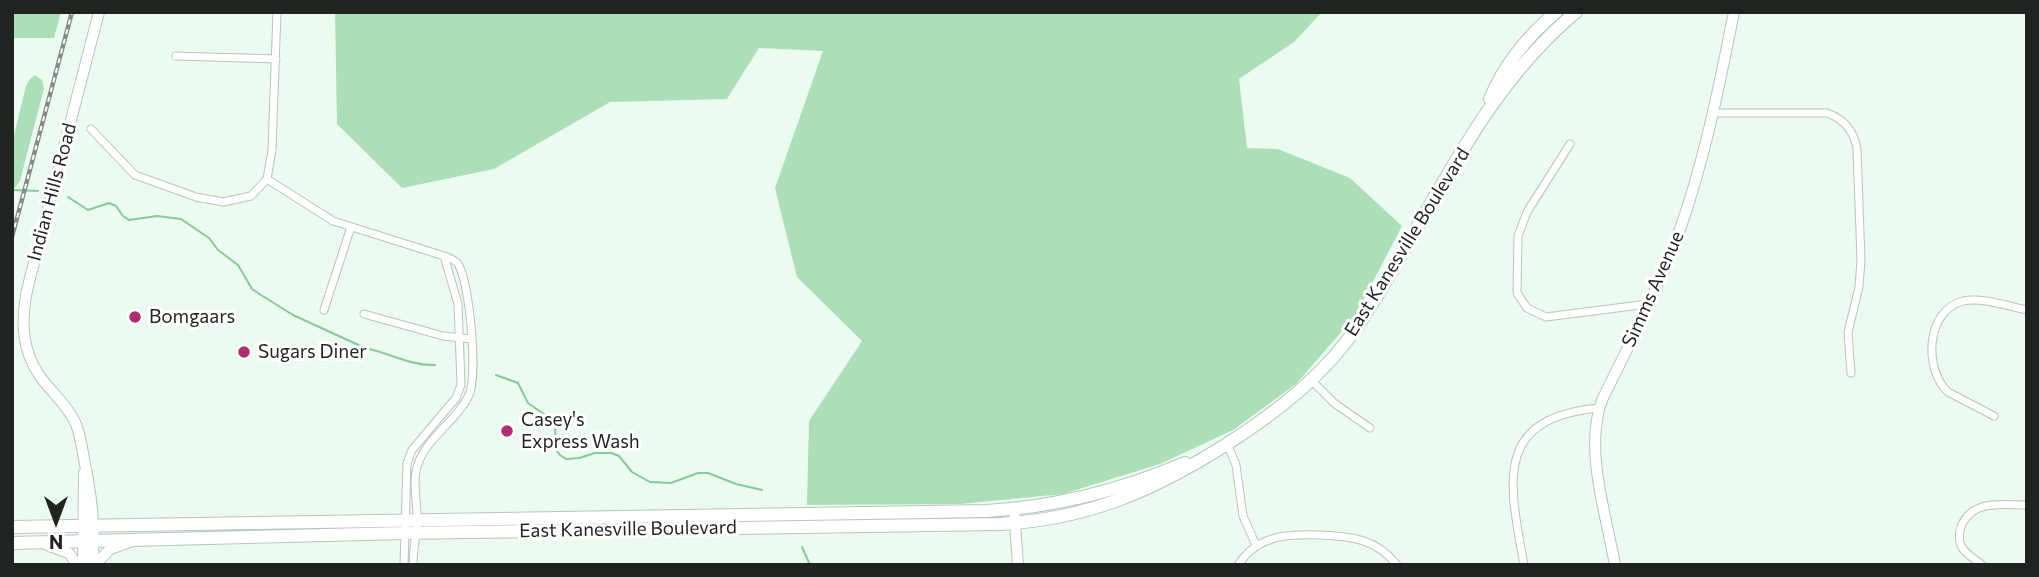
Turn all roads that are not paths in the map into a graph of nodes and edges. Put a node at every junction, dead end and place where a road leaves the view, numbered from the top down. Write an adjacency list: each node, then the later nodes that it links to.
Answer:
1 (99, 12): 30 (street, Indian Hills Road)
2 (277, 12): 7 (street)
3 (1556, 12): 9 (main road, East Kanesville Boulevard)
4 (1576, 12): 9 (main road, East Kanesville Boulevard)
5 (1734, 12): 8 (street, Simms Avenue)
6 (177, 56): 7 (street)
7 (276, 59): 12 (street)
8 (1712, 113): 15 (street, Simms Avenue); 21 (street)
9 (1484, 116): 22 (main road, East Kanesville Boulevard)
10 (91, 129): 12 (street)
11 (1570, 144): 15 (street)
12 (267, 179): 13 (street)
13 (351, 227): 14 (street); 16 (street)
14 (444, 256): 19 (street); 20 (street)
15 (1648, 304): 23 (street, Simms Avenue)
16 (324, 310)
17 (2027, 310): 24 (street)
18 (364, 314): 19 (street)
19 (460, 339): 20 (street); 31 (street)
20 (471, 339): 31 (street)
21 (1852, 373)
22 (1311, 380): 25 (street); 26 (main road, East Kanesville Boulevard)
23 (1599, 408): 46 (street); 47 (street, Simms Avenue)
24 (1994, 416)
25 (1370, 428)
26 (1227, 444): 28 (main road, East Kanesville Boulevard); 29 (main road, East Kanesville Boulevard); 37 (street)
27 (2027, 505): 48 (street)
28 (1014, 509): 29 (street); 31 (main road, East Kanesville Boulevard)
29 (1015, 523): 31 (main road, East Kanesville Boulevard); 43 (street)
30 (88, 525): 31 (main road, East Kanesville Boulevard); 32 (main road, East Kanesville Boulevard); 34 (street, Indian Hills Road)
31 (411, 526): 33 (main road, East Kanesville Boulevard); 41 (street); 42 (street)
32 (12, 527)
33 (151, 538): 34 (main road, East Kanesville Boulevard); 40 (street)
34 (89, 540): 35 (main road, East Kanesville Boulevard); 39 (street); 40 (street)
35 (34, 542): 36 (main road, East Kanesville Boulevard); 38 (street)
36 (12, 543)
37 (1256, 545): 44 (street); 45 (street)
38 (77, 565)
39 (83, 565)
40 (93, 565)
41 (404, 565)
42 (413, 565)
43 (1018, 565)
44 (1238, 565)
45 (1397, 565)
46 (1524, 565)
47 (1615, 565)
48 (1982, 565)

